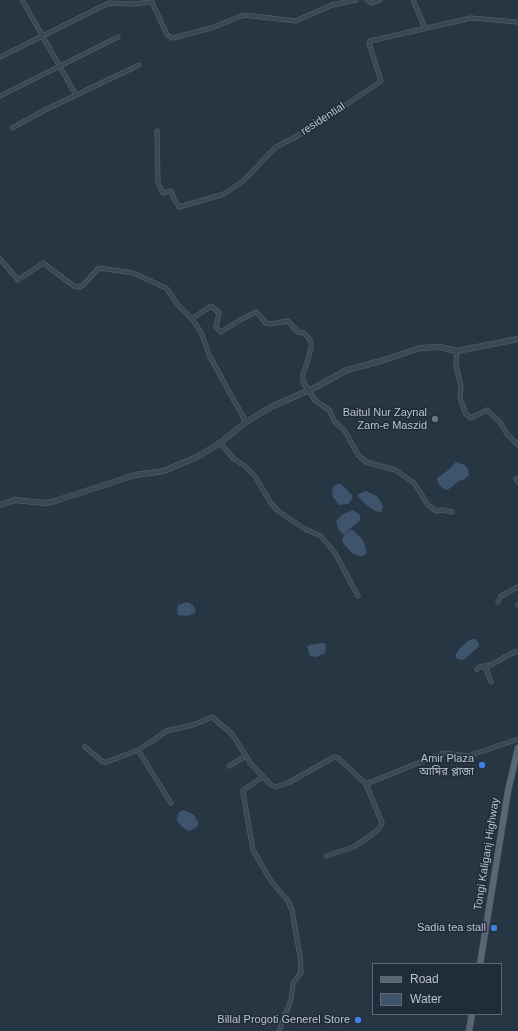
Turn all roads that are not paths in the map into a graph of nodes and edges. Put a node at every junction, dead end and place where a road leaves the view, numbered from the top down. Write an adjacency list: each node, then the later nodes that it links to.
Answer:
1 (22, 0): 8 (street)
2 (356, 0): 8 (street)
3 (367, 0): 4 (street)
4 (380, 0)
5 (413, 0): 7 (street)
6 (518, 22): 7 (street, residential)
7 (425, 28): 16 (street, residential)
8 (41, 36): 10 (street); 12 (street)
9 (118, 37): 12 (street)
10 (0, 57)
11 (139, 65): 13 (street)
12 (59, 66): 13 (street); 14 (street)
13 (76, 95): 15 (street)
14 (0, 96)
15 (12, 128)
16 (157, 131)
17 (0, 260): 18 (street)
18 (192, 319): 21 (street); 22 (street)
19 (518, 339): 20 (street)
20 (457, 351): 21 (street); 24 (street)
21 (309, 390): 22 (street); 28 (street)
22 (246, 422): 23 (street)
23 (220, 444): 27 (street); 30 (street)
24 (518, 445)
25 (518, 478): 26 (street)
26 (518, 482)
27 (0, 505)
28 (452, 512)
29 (518, 587): 31 (street)
30 (358, 596)
31 (498, 602)
32 (518, 652): 33 (street)
33 (489, 665): 34 (street); 35 (street)
34 (477, 669)
35 (491, 682)
36 (518, 739): 43 (street)
37 (85, 747): 39 (street)
38 (518, 748): 46 (main road, Tongi Kaliganj Highway)
39 (138, 750): 40 (street); 44 (street)
40 (246, 756): 41 (street); 42 (street)
41 (229, 766)
42 (262, 777): 43 (street); 48 (street)
43 (366, 784): 45 (street)
44 (171, 803)
45 (326, 856)
46 (480, 963)
47 (472, 1015): 49 (main road)
48 (279, 1031)
49 (469, 1031)

